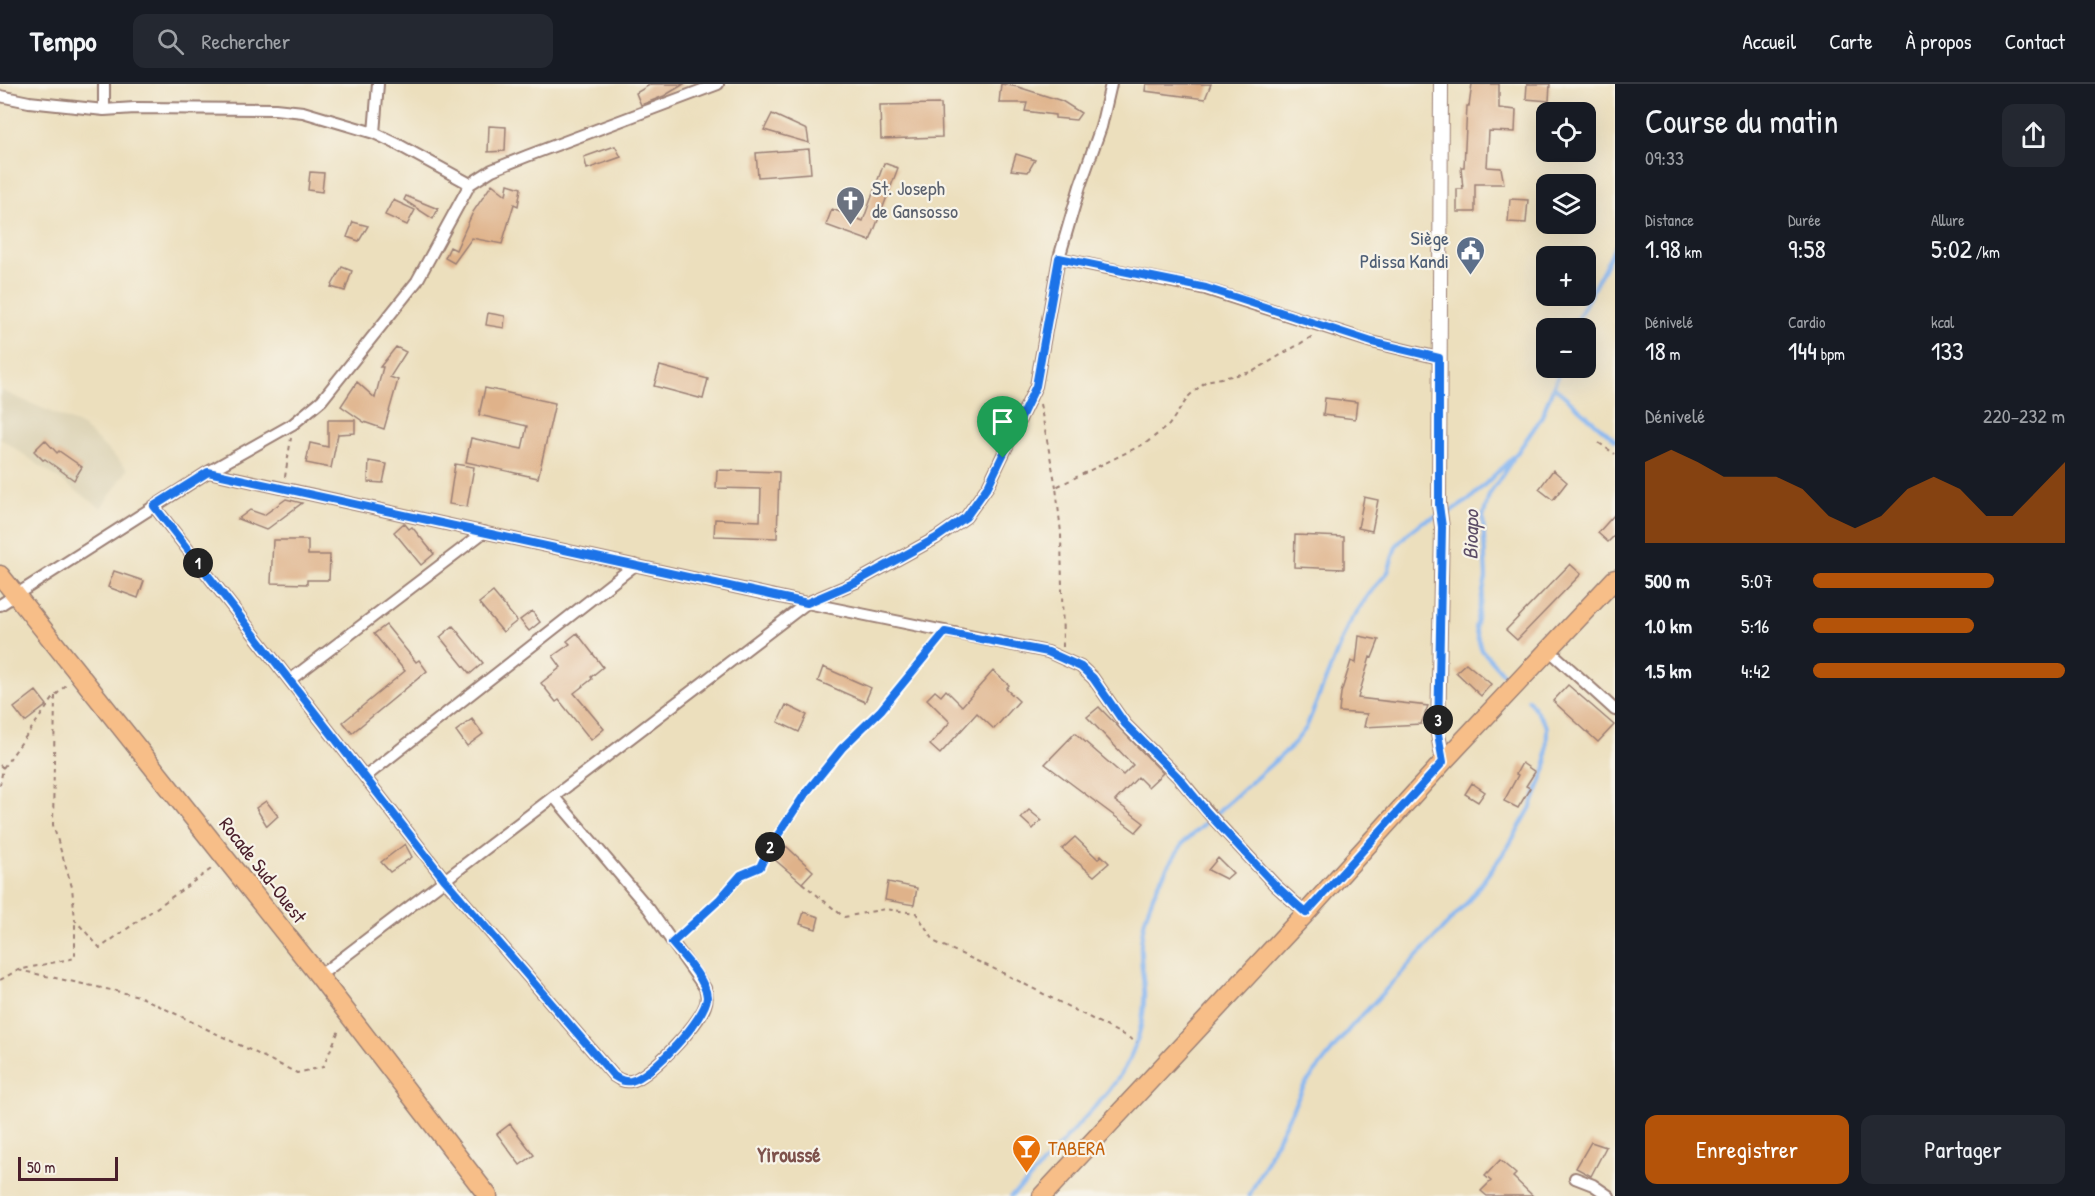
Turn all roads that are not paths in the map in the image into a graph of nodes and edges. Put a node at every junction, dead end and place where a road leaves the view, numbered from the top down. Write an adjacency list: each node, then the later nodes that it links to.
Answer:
1 (104, 84): 7 (street)
2 (378, 84): 8 (street)
3 (718, 84): 9 (street)
4 (1110, 84): 10 (street)
5 (1441, 84): 11 (street)
6 (0, 96): 7 (street)
7 (104, 110): 8 (street)
8 (375, 133): 9 (street)
9 (470, 184): 12 (street)
10 (1059, 258): 11 (street); 19 (street)
11 (1439, 358): 24 (street)
12 (208, 472): 13 (street); 14 (street)
13 (154, 506): 18 (street); 22 (street)
14 (484, 532): 15 (street); 22 (street)
15 (635, 565): 19 (street); 25 (street)
16 (0, 575): 18 (main road, Rocade Sud-Ouest)
17 (1615, 579): 21 (main road)
18 (15, 594): 20 (street); 29 (main road, Rocade Sud-Ouest)
19 (807, 603): 26 (street); 28 (street)
20 (0, 605)
21 (1549, 650): 23 (street); 24 (main road)
22 (290, 681): 25 (street)
23 (1615, 711)
24 (1443, 762): 28 (main road)
25 (365, 777): 27 (street)
26 (554, 797): 27 (street); 27 (street)
27 (445, 880): 29 (street)
28 (1306, 913): 32 (main road)
29 (319, 976): 31 (main road, Rocade Sud-Ouest)
30 (1575, 1178): 33 (street)
31 (488, 1196)
32 (1042, 1196)
33 (1609, 1196)

